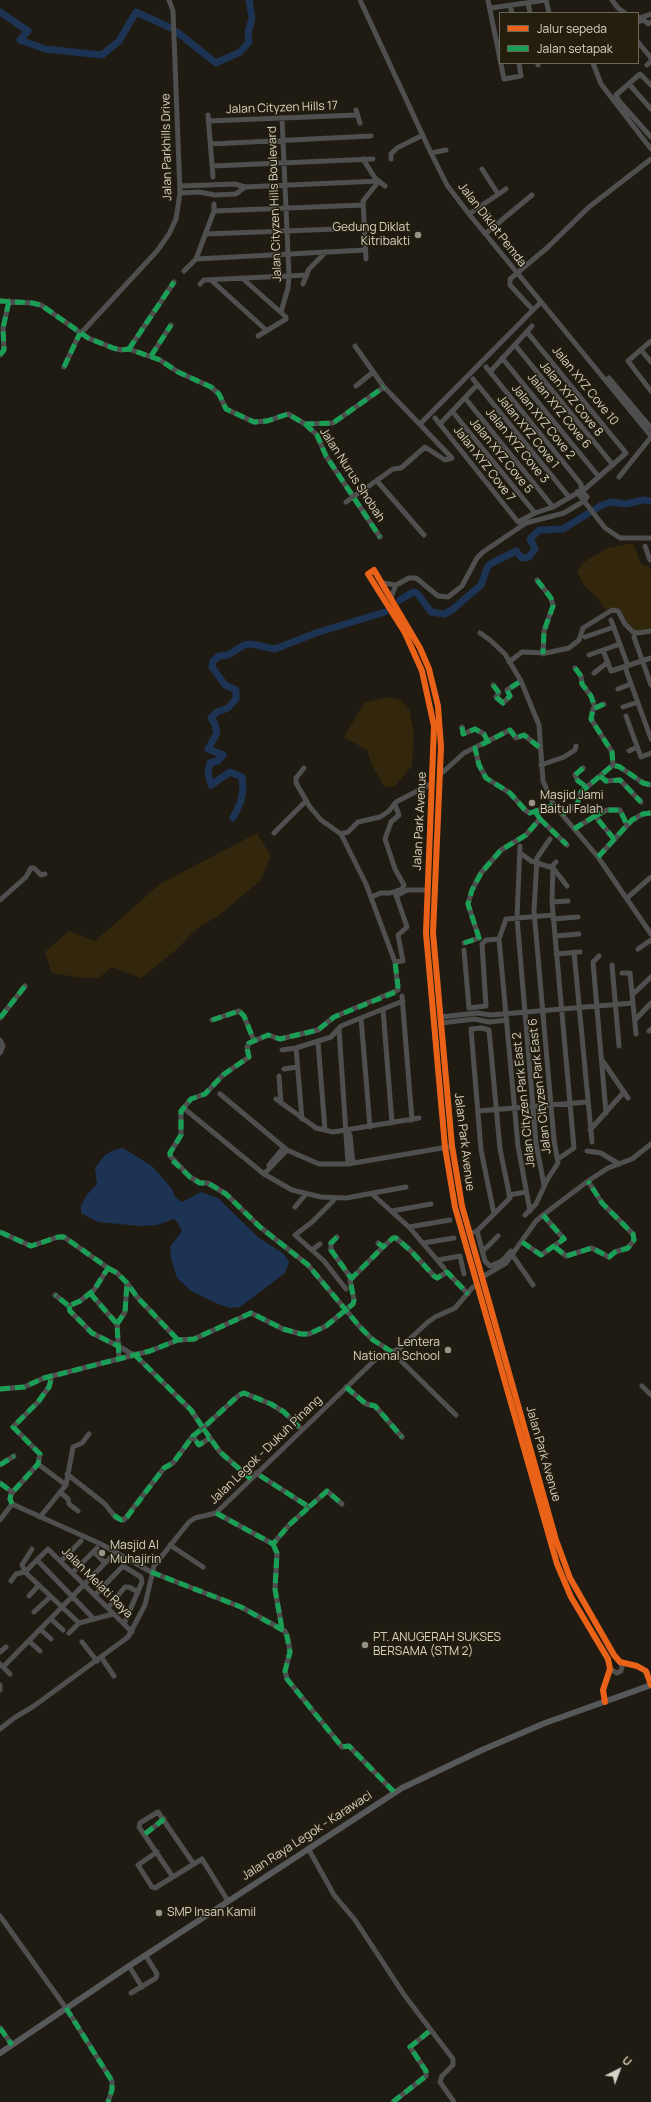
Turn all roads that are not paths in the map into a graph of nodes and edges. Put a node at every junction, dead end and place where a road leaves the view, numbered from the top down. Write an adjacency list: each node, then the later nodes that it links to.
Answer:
1 (168, 0): 47 (street, Jalan Parkhills Drive)
2 (360, 0): 30 (street, Jalan Diklat Pemda)
3 (488, 0): 8 (street)
4 (546, 0): 6 (street); 11 (street)
5 (612, 0): 12 (street)
6 (528, 3): 7 (street); 10 (street)
7 (510, 6): 8 (street); 9 (street)
8 (491, 8): 18 (street)
9 (512, 12)
10 (530, 12)
11 (549, 12)
12 (624, 12)
13 (651, 14): 14 (street)
14 (639, 18)
15 (639, 22): 16 (street)
16 (650, 24)
17 (639, 44): 19 (street)
18 (499, 52)
19 (650, 61)
20 (501, 64): 21 (street)
21 (520, 64)
22 (593, 64): 35 (street)
23 (629, 84): 24 (street); 25 (street); 32 (street)
24 (651, 85)
25 (651, 109)
26 (208, 115): 28 (street)
27 (282, 118): 28 (street, Jalan Cityzen Hills 17); 29 (street, Jalan Cityzen Hills 17); 33 (street, Jalan Cityzen Hills Boulevard)
28 (208, 121): 34 (street)
29 (360, 123)
30 (423, 135): 37 (street, Jalan Diklat Pemda); 40 (street)
31 (371, 136): 33 (street)
32 (651, 137)
33 (283, 141): 34 (street); 42 (street, Jalan Cityzen Hills Boulevard)
34 (211, 144): 43 (street)
35 (651, 149)
36 (446, 150): 37 (street)
37 (431, 153): 59 (street, Jalan Diklat Pemda)
38 (363, 159): 39 (street); 42 (street); 46 (street)
39 (373, 159)
40 (391, 159)
41 (651, 159): 70 (street)
42 (284, 163): 43 (street); 48 (street, Jalan Cityzen Hills Boulevard)
43 (212, 166): 45 (street)
44 (482, 168): 53 (street)
45 (213, 177)
46 (379, 181): 48 (street); 49 (street); 56 (street)
47 (180, 186): 50 (street); 52 (street, Jalan Parkhills Drive)
48 (285, 186): 50 (street); 57 (street, Jalan Cityzen Hills Boulevard)
49 (385, 186)
50 (244, 187): 52 (street)
51 (506, 189): 53 (street)
52 (180, 193): 87 (street, Jalan Parkhills Drive)
53 (498, 194): 59 (street)
54 (532, 195): 63 (street)
55 (214, 204): 58 (street)
56 (363, 205): 57 (street); 60 (street)
57 (286, 208): 58 (street); 61 (street, Jalan Cityzen Hills Boulevard)
58 (214, 211): 62 (street)
59 (469, 214): 63 (street, Jalan Diklat Pemda)
60 (364, 228): 61 (street); 64 (street)
61 (287, 231): 62 (street); 66 (street, Jalan Cityzen Hills Boulevard)
62 (206, 234): 67 (street)
63 (485, 234): 70 (street, Jalan Diklat Pemda)
64 (365, 250): 65 (street); 68 (street)
65 (326, 252): 66 (street); 71 (street)
66 (288, 254): 67 (street); 72 (street, Jalan Cityzen Hills Boulevard)
67 (196, 259): 69 (street)
68 (366, 259)
69 (184, 271)
70 (517, 273): 80 (street, Jalan Diklat Pemda); 81 (street)
71 (307, 275): 72 (street); 77 (street)
72 (289, 276): 73 (street); 82 (street, Jalan Cityzen Hills Boulevard)
73 (242, 278): 74 (street); 82 (street)
74 (211, 280): 76 (street); 85 (street)
75 (174, 282): 92 (street)
76 (200, 284)
77 (303, 284)
78 (0, 301): 79 (street)
79 (9, 301): 87 (street); 94 (street)
80 (541, 302): 81 (street); 109 (street, Jalan Diklat Pemda)
81 (533, 310): 114 (street)
82 (281, 312): 85 (street)
83 (172, 324): 95 (street)
84 (532, 326): 86 (street)
85 (266, 330): 88 (street)
86 (527, 332): 90 (street); 118 (street, Jalan XYZ Cove 10)
87 (81, 333): 92 (street); 98 (street, Jalan Parkhills Drive)
88 (258, 336)
89 (651, 341): 93 (street)
90 (515, 345): 96 (street); 118 (street, Jalan XYZ Cove 8)
91 (355, 346): 100 (street)
92 (129, 349): 95 (street)
93 (641, 350): 97 (street); 107 (street)
94 (0, 355)
95 (151, 356): 113 (street)
96 (502, 358): 101 (street); 119 (street, Jalan XYZ Cove 6)
97 (651, 362)
98 (64, 367)
99 (486, 367): 101 (street, Jalan XYZ Cove 2)
100 (373, 372): 105 (street); 106 (street)
101 (490, 372): 122 (street, Jalan XYZ Cove 2)
102 (609, 378): 109 (street)
103 (473, 379): 104 (street, Jalan XYZ Cove 1)
104 (477, 385): 108 (street); 123 (street, Jalan XYZ Cove 1)
105 (356, 386)
106 (384, 388): 113 (street); 114 (street)
107 (651, 391)
108 (465, 398): 110 (street); 127 (street, Jalan XYZ Cove 3)
109 (623, 398): 111 (street, Jalan Diklat Pemda)
110 (452, 411): 115 (street); 128 (street, Jalan XYZ Cove 5)
111 (634, 411): 116 (street); 117 (street, Jalan Diklat Pemda)
112 (435, 418): 115 (street, Jalan XYZ Cove 7)
113 (305, 424): 124 (street, Jalan Nurus Shobah)
114 (420, 424): 121 (street)
115 (440, 424): 128 (street, Jalan XYZ Cove 7)
116 (651, 428)
117 (651, 437): 120 (street)
118 (613, 465): 119 (street)
119 (599, 477): 122 (street)
120 (619, 478)
121 (377, 481): 124 (street); 129 (street)
122 (579, 491): 123 (street); 125 (street, Jalan XYZ Cove 2)
123 (569, 497): 127 (street)
124 (353, 498): 126 (street); 130 (street, Jalan Nurus Shobah)
125 (584, 501): 131 (street); 136 (street)
126 (346, 502)
127 (553, 507): 128 (street)
128 (535, 513)
129 (424, 535)
130 (380, 537)
131 (651, 538)
132 (646, 546): 133 (street)
133 (651, 559)
134 (537, 580): 146 (street)
135 (383, 583): 136 (street); 137 (street, Jalan Park Avenue); 161 (street, Jalan Park Avenue)
136 (396, 585): 137 (street)
137 (391, 597): 159 (street, Jalan Park Avenue)
138 (611, 620): 139 (street)
139 (614, 627): 142 (street); 144 (street)
140 (651, 631): 146 (street)
141 (480, 633): 150 (street)
142 (585, 637)
143 (634, 637): 149 (street)
144 (620, 644): 145 (street); 152 (street)
145 (603, 650): 147 (street); 151 (street)
146 (543, 654): 150 (street)
147 (589, 655)
148 (651, 658): 149 (street)
149 (642, 661): 152 (street); 158 (street)
150 (509, 662): 155 (street)
151 (608, 662): 152 (street); 154 (street)
152 (626, 666): 156 (street)
153 (575, 668): 165 (street)
154 (594, 673)
155 (521, 681): 157 (street); 172 (street)
156 (631, 684): 160 (street); 162 (street)
157 (494, 685)
158 (651, 685)
159 (434, 689): 161 (street); 207 (street, Jalan Park Avenue)
160 (618, 689)
161 (428, 691): 206 (street, Jalan Park Avenue)
162 (638, 702): 164 (street); 168 (street)
163 (604, 704): 165 (street)
164 (624, 707)
165 (595, 708): 177 (street)
166 (626, 716): 171 (street)
167 (462, 727): 169 (street)
168 (651, 739)
169 (488, 742): 172 (street); 173 (street)
170 (576, 746): 176 (street)
171 (637, 746): 174 (street); 175 (street)
172 (539, 747): 176 (street)
173 (475, 748): 180 (street); 189 (street)
174 (629, 751)
175 (651, 753)
176 (541, 765): 188 (street)
177 (613, 765): 181 (street); 183 (street)
178 (304, 768): 185 (street)
179 (583, 768): 184 (street)
180 (443, 772)
181 (600, 776): 184 (street); 186 (street)
182 (429, 785): 187 (street)
183 (651, 785)
184 (588, 786): 191 (street)
185 (306, 801): 196 (street); 197 (street)
186 (641, 802)
187 (394, 805): 197 (street); 213 (street)
188 (554, 805): 189 (street); 191 (street)
189 (536, 811): 193 (street)
190 (651, 813): 194 (street)
191 (562, 814): 195 (street)
192 (595, 816): 194 (street); 195 (street); 199 (street)
193 (540, 819): 200 (street); 228 (street)
194 (627, 825): 199 (street)
195 (574, 829): 203 (street)
196 (274, 833)
197 (341, 834): 214 (street)
198 (550, 839): 204 (street)
199 (614, 839): 203 (street)
200 (567, 845)
201 (520, 846): 202 (street, Jalan Cityzen Park East 2)
202 (520, 853): 204 (street); 222 (street, Jalan Cityzen Park East 2)
203 (598, 857): 215 (street)
204 (537, 862): 208 (street); 219 (street, Jalan Cityzen Park East 6)
205 (556, 862): 208 (street)
206 (428, 863): 207 (street); 212 (street, Jalan Park Avenue)
207 (435, 864): 239 (street, Jalan Park Avenue)
208 (553, 868): 211 (street); 218 (street)
209 (45, 874): 216 (street)
210 (651, 877): 215 (street)
211 (567, 886)
212 (427, 890): 213 (street); 238 (street, Jalan Park Avenue)
213 (396, 894): 214 (street); 233 (street)
214 (372, 897): 233 (street)
215 (627, 898): 224 (street)
216 (0, 900)
217 (568, 901): 218 (street)
218 (552, 902): 220 (street)
219 (534, 917): 220 (street); 222 (street); 248 (street, Jalan Cityzen Park East 6)
220 (553, 917): 221 (street); 225 (street)
221 (578, 917)
222 (516, 918): 226 (street); 249 (street, Jalan Cityzen Park East 2)
223 (579, 934): 225 (street)
224 (651, 934)
225 (555, 936): 231 (street)
226 (499, 939): 230 (street); 250 (street)
227 (651, 940): 229 (street)
228 (464, 943)
229 (638, 949)
230 (464, 950)
231 (556, 954): 245 (street); 247 (street)
232 (599, 956): 244 (street)
233 (395, 962): 259 (street)
234 (612, 965): 243 (street)
235 (622, 973): 240 (street)
236 (651, 977): 240 (street)
237 (25, 986): 251 (street)
238 (431, 986): 239 (street); 294 (street, Jalan Park Avenue)
239 (438, 986): 254 (street, Jalan Park Avenue)
240 (632, 995): 241 (street)
241 (633, 1003): 243 (street); 255 (street)
242 (651, 1003): 255 (street)
243 (615, 1004): 244 (street); 261 (street)
244 (597, 1006): 245 (street); 265 (street)
245 (579, 1008): 247 (street); 273 (street)
246 (383, 1009): 252 (street); 285 (street); 286 (street)
247 (561, 1009): 248 (street); 275 (street)
248 (543, 1011): 249 (street); 276 (street, Jalan Cityzen Park East 6)
249 (525, 1012): 250 (street); 277 (street, Jalan Cityzen Park East 2)
250 (507, 1017): 254 (street); 278 (street)
251 (0, 1018)
252 (361, 1018): 256 (street); 287 (street)
253 (212, 1020): 259 (street)
254 (440, 1020): 293 (street, Jalan Park Avenue)
255 (635, 1020): 257 (street)
256 (339, 1029): 260 (street); 290 (street)
257 (636, 1034)
258 (0, 1040): 264 (street)
259 (254, 1042): 349 (street)
260 (318, 1042): 262 (street); 288 (street)
261 (619, 1046)
262 (296, 1048): 263 (street); 266 (street)
263 (282, 1050)
264 (0, 1053)
265 (601, 1059): 269 (street); 282 (street)
266 (297, 1067): 267 (street); 284 (street)
267 (284, 1069)
268 (279, 1076): 274 (street)
269 (624, 1092): 271 (street); 282 (street)
270 (220, 1094): 295 (street)
271 (628, 1098)
272 (276, 1099): 274 (street)
273 (587, 1102): 275 (street); 289 (street)
274 (281, 1103): 284 (street)
275 (569, 1103): 276 (street); 297 (street)
276 (551, 1105): 277 (street); 297 (street, Jalan Cityzen Park East 6)
277 (533, 1106): 278 (street); 302 (street, Jalan Cityzen Park East 2)
278 (514, 1108): 279 (street); 304 (street)
279 (496, 1109): 281 (street); 281 (street); 307 (street)
280 (186, 1110): 300 (street)
281 (478, 1111): 315 (street)
282 (606, 1113): 289 (street)
283 (419, 1118): 285 (street)
284 (302, 1119): 288 (street)
285 (412, 1120): 286 (street)
286 (392, 1123): 287 (street)
287 (370, 1127): 290 (street)
288 (325, 1130): 290 (street)
289 (590, 1130): 291 (street)
290 (347, 1131): 298 (street)
291 (592, 1142)
292 (651, 1144): 299 (street)
293 (452, 1146): 294 (street); 310 (street, Jalan Park Avenue)
294 (445, 1147): 298 (street); 312 (street, Jalan Park Avenue)
295 (285, 1148): 298 (street); 300 (street)
296 (587, 1151): 299 (street)
297 (558, 1159): 302 (street)
298 (350, 1164)
299 (619, 1164): 301 (street)
300 (264, 1174): 305 (street)
301 (588, 1181): 316 (street); 331 (street)
302 (544, 1186): 314 (street)
303 (406, 1187): 306 (street)
304 (526, 1192): 307 (street); 314 (street)
305 (306, 1194): 308 (street); 311 (street)
306 (372, 1194): 308 (street); 313 (street)
307 (509, 1195): 315 (street)
308 (334, 1198): 332 (street)
309 (430, 1204): 313 (street)
310 (462, 1206): 312 (street); 322 (street, Jalan Park Avenue)
311 (295, 1207)
312 (455, 1207): 401 (street, Jalan Park Avenue)
313 (392, 1211): 319 (street)
314 (530, 1211): 317 (street)
315 (494, 1214): 320 (street)
316 (543, 1215): 326 (street); 331 (street)
317 (525, 1216)
318 (450, 1220): 319 (street)
319 (409, 1227): 328 (street)
320 (477, 1231): 322 (street); 333 (street)
321 (0, 1232): 336 (street)
322 (469, 1234): 399 (street, Jalan Park Avenue)
323 (498, 1236): 333 (street)
324 (337, 1237): 340 (street)
325 (454, 1238): 328 (street)
326 (522, 1242): 331 (street); 334 (street)
327 (378, 1243): 330 (street)
328 (423, 1243): 335 (street)
329 (320, 1244): 332 (street)
330 (383, 1247): 340 (street); 346 (street)
331 (555, 1247)
332 (312, 1250): 344 (street)
333 (483, 1251): 334 (street)
334 (512, 1254): 339 (street); 342 (street)
335 (438, 1260): 337 (street); 338 (street)
336 (108, 1268): 341 (street); 345 (street)
337 (444, 1268)
338 (464, 1274)
339 (484, 1276)
340 (351, 1278): 349 (street)
341 (127, 1283): 350 (street); 351 (street)
342 (533, 1285)
343 (473, 1287): 346 (street, Jalan Legok - Dukuh Pinang)
344 (346, 1289)
345 (90, 1293): 348 (street); 350 (street)
346 (468, 1294): 353 (street, Jalan Legok - Dukuh Pinang)
347 (55, 1295): 348 (street)
348 (69, 1306): 352 (street)
349 (346, 1311): 351 (street); 353 (street)
350 (117, 1324): 352 (street)
351 (178, 1340): 354 (street)
352 (118, 1346): 354 (street); 355 (street)
353 (392, 1352): 358 (street, Jalan Legok - Dukuh Pinang); 361 (street)
354 (133, 1354): 355 (street); 362 (street)
355 (119, 1358): 356 (street)
356 (52, 1376): 359 (street); 369 (street)
357 (642, 1386): 360 (street)
358 (346, 1387): 363 (street, Jalan Legok - Dukuh Pinang); 366 (street)
359 (0, 1389)
360 (651, 1395)
361 (456, 1415)
362 (203, 1428): 363 (street); 365 (street); 367 (street)
363 (302, 1430): 371 (street, Jalan Legok - Dukuh Pinang)
364 (89, 1434): 372 (street)
365 (193, 1436): 367 (street); 372 (street)
366 (402, 1437)
367 (210, 1438): 373 (street)
368 (14, 1456): 370 (street)
369 (38, 1464): 375 (street); 376 (street)
370 (0, 1465)
371 (256, 1472): 373 (street, Jalan Legok - Dukuh Pinang); 380 (street)
372 (67, 1474): 375 (street)
373 (251, 1479): 382 (street, Jalan Legok - Dukuh Pinang)
374 (0, 1483): 376 (street)
375 (66, 1485): 377 (street)
376 (12, 1492): 378 (street)
377 (60, 1492): 381 (street); 383 (street)
378 (12, 1504): 383 (street); 384 (street)
379 (342, 1504): 380 (street)
380 (309, 1507): 386 (street)
381 (78, 1511)
382 (216, 1513): 386 (street); 387 (street, Jalan Legok - Dukuh Pinang)
383 (40, 1517): 390 (street)
384 (0, 1520)
385 (81, 1542): 392 (street)
386 (273, 1544): 420 (street)
387 (170, 1545): 395 (street); 398 (street, Jalan Legok - Dukuh Pinang)
388 (32, 1549): 396 (street)
389 (112, 1556): 393 (street)
390 (129, 1559): 394 (street); 398 (street)
391 (37, 1560): 392 (street, Jalan Melati Raya); 396 (street); 410 (street)
392 (61, 1562): 397 (street, Jalan Melati Raya)
393 (105, 1563): 397 (street); 402 (street)
394 (123, 1566): 406 (street); 407 (street)
395 (203, 1568)
396 (25, 1572): 400 (street); 404 (street)
397 (73, 1572): 402 (street, Jalan Melati Raya)
398 (151, 1572): 420 (street); 421 (street, Jalan Legok - Dukuh Pinang)
399 (570, 1578): 401 (street); 403 (street, Jalan Park Avenue)
400 (12, 1582)
401 (564, 1582): 405 (street, Jalan Park Avenue)
402 (84, 1584): 407 (street, Jalan Melati Raya); 410 (street)
403 (573, 1585): 405 (street); 423 (street, Jalan Park Avenue)
404 (38, 1586): 408 (street); 409 (street)
405 (567, 1588): 426 (street, Jalan Park Avenue)
406 (138, 1592): 412 (street); 418 (street)
407 (95, 1595): 412 (street, Jalan Melati Raya)
408 (29, 1596)
409 (50, 1597): 411 (street); 413 (street)
410 (72, 1597): 411 (street); 415 (street)
411 (61, 1608): 416 (street); 417 (street)
412 (108, 1608): 414 (street, Jalan Melati Raya)
413 (34, 1612)
414 (113, 1614): 415 (street); 418 (street, Jalan Melati Raya)
415 (93, 1618): 417 (street)
416 (51, 1619): 417 (street); 419 (street)
417 (79, 1622)
418 (124, 1624): 421 (street, Jalan Melati Raya)
419 (40, 1629): 422 (street); 424 (street)
420 (282, 1629): 442 (street)
421 (132, 1632): 430 (street, Jalan Legok - Dukuh Pinang)
422 (51, 1639)
423 (605, 1639): 426 (street); 432 (street, Jalan Park Avenue)
424 (29, 1641): 428 (street); 433 (street)
425 (82, 1642): 431 (street)
426 (599, 1643): 434 (street, Jalan Park Avenue)
427 (6, 1647): 429 (street)
428 (40, 1651)
429 (0, 1652)
430 (101, 1657): 431 (street, Jalan Legok - Dukuh Pinang); 436 (street)
431 (96, 1661): 441 (street, Jalan Legok - Dukuh Pinang)
432 (620, 1662): 434 (street); 438 (street)
433 (2, 1665): 435 (street)
434 (610, 1669): 440 (street)
435 (10, 1674)
436 (114, 1676)
437 (0, 1685): 439 (street)
438 (651, 1685): 440 (main road, Jalan Raya Legok - Karawaci)
439 (0, 1690)
440 (605, 1702): 442 (main road, Jalan Raya Legok - Karawaci)
441 (0, 1729)
442 (394, 1792): 445 (main road, Jalan Raya Legok - Karawaci)
443 (164, 1819): 444 (street); 444 (street); 447 (street)
444 (145, 1834): 446 (street)
445 (308, 1848): 449 (main road, Jalan Raya Legok - Karawaci); 457 (street)
446 (156, 1852): 448 (street); 448 (street)
447 (193, 1863): 448 (street); 449 (street)
448 (173, 1877)
449 (228, 1901): 451 (main road, Jalan Raya Legok - Karawaci)
450 (0, 1916): 455 (street)
451 (146, 1956): 452 (main road, Jalan Raya Legok - Karawaci); 453 (street)
452 (129, 1966): 453 (street); 455 (main road, Jalan Raya Legok - Karawaci)
453 (142, 1987): 454 (street)
454 (131, 1993)
455 (66, 2008): 458 (main road, Jalan Raya Legok - Karawaci); 460 (street)
456 (0, 2028): 458 (street)
457 (431, 2030): 461 (street); 462 (street)
458 (12, 2045): 459 (main road, Jalan Raya Legok - Karawaci)
459 (0, 2053)
460 (108, 2102)
461 (393, 2102)
462 (454, 2102)

